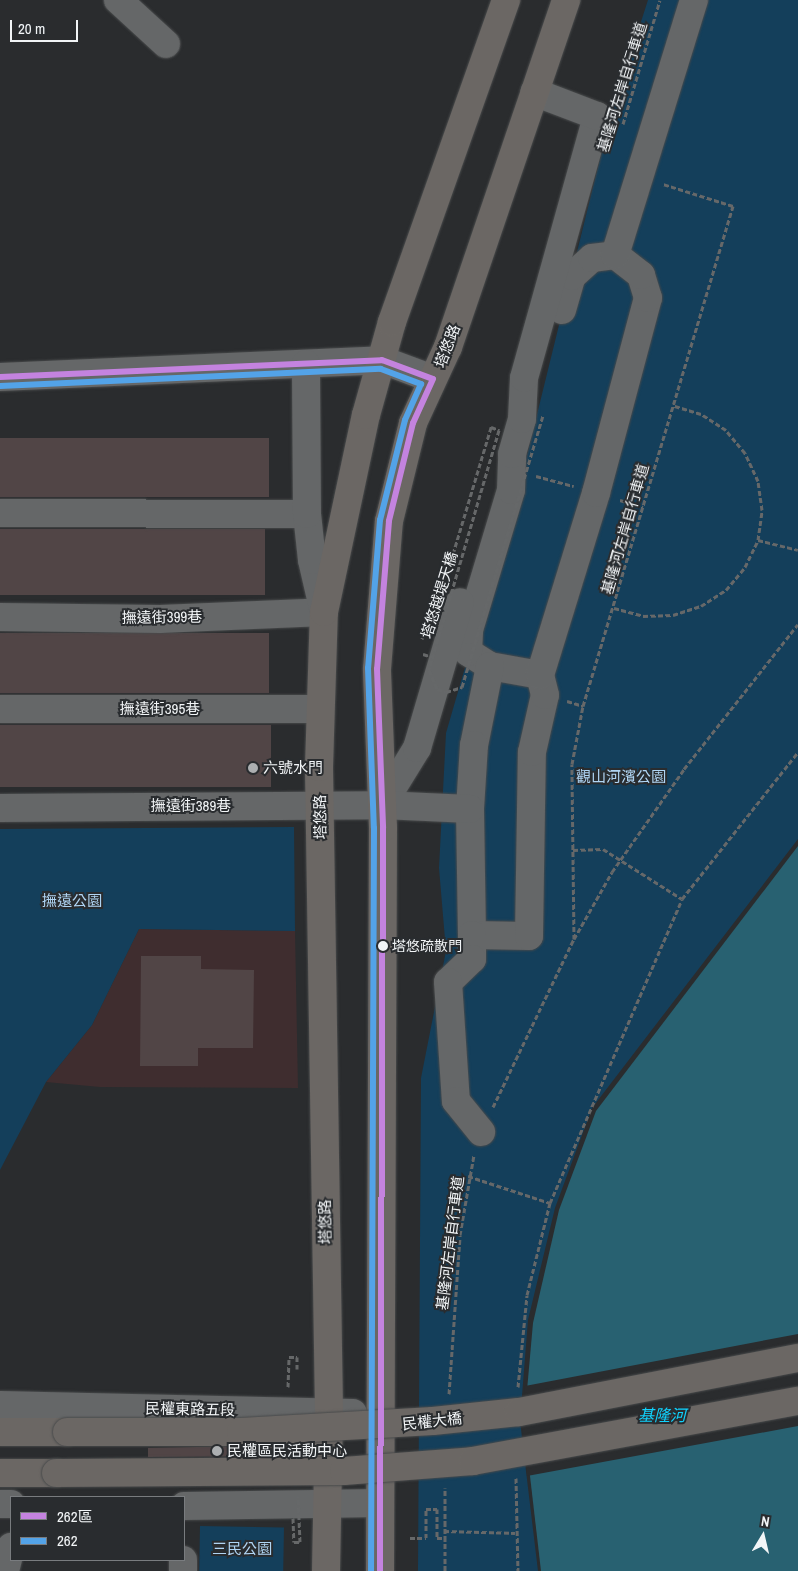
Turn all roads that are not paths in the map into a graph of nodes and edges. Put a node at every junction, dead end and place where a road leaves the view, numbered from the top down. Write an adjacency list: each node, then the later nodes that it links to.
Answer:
1 (118, 0): 5 (street)
2 (506, 0): 8 (main road, 塔悠路)
3 (566, 0): 6 (main road, 塔悠路)
4 (694, 0): 7 (street)
5 (166, 44)
6 (534, 92): 11 (main road, 塔悠路); 12 (street)
7 (615, 255): 12 (street); 19 (street)
8 (382, 360): 9 (street); 11 (street); 16 (main road, 塔悠路)
9 (306, 364): 10 (street); 15 (street)
10 (0, 377)
11 (433, 379): 22 (main road, 塔悠路)
12 (532, 417): 13 (street)
13 (512, 454): 18 (street); 22 (street)
14 (0, 513): 15 (street)
15 (307, 514): 16 (street)
16 (324, 612): 17 (street, 撫遠街399巷); 21 (main road, 塔悠路)
17 (0, 617)
18 (490, 666): 19 (street); 25 (street)
19 (540, 675): 26 (street)
20 (0, 709): 21 (street, 撫遠街395巷)
21 (320, 709): 23 (main road, 塔悠路)
22 (382, 805): 23 (street, 撫遠街389巷); 25 (street, 撫遠街389巷); 32 (main road, 塔悠路)
23 (320, 806): 24 (street, 撫遠街389巷); 31 (main road, 塔悠路)
24 (0, 808)
25 (470, 809): 26 (street)
26 (472, 935): 27 (street)
27 (481, 1132)
28 (798, 1358): 33 (main road, 民權大橋, bridge)
29 (798, 1401): 34 (main road, bridge)
30 (0, 1405): 31 (street, 民權東路五段)
31 (329, 1412): 32 (street, 民權東路五段); 35 (main road, 塔悠路)
32 (380, 1413): 36 (main road, 塔悠路)
33 (0, 1432)
34 (0, 1473)
35 (326, 1503): 36 (street); 37 (street); 40 (main road, 塔悠路)
36 (380, 1503): 41 (main road, 塔悠路)
37 (185, 1506)
38 (10, 1551): 39 (street)
39 (5, 1571)
40 (326, 1571)
41 (380, 1571)

